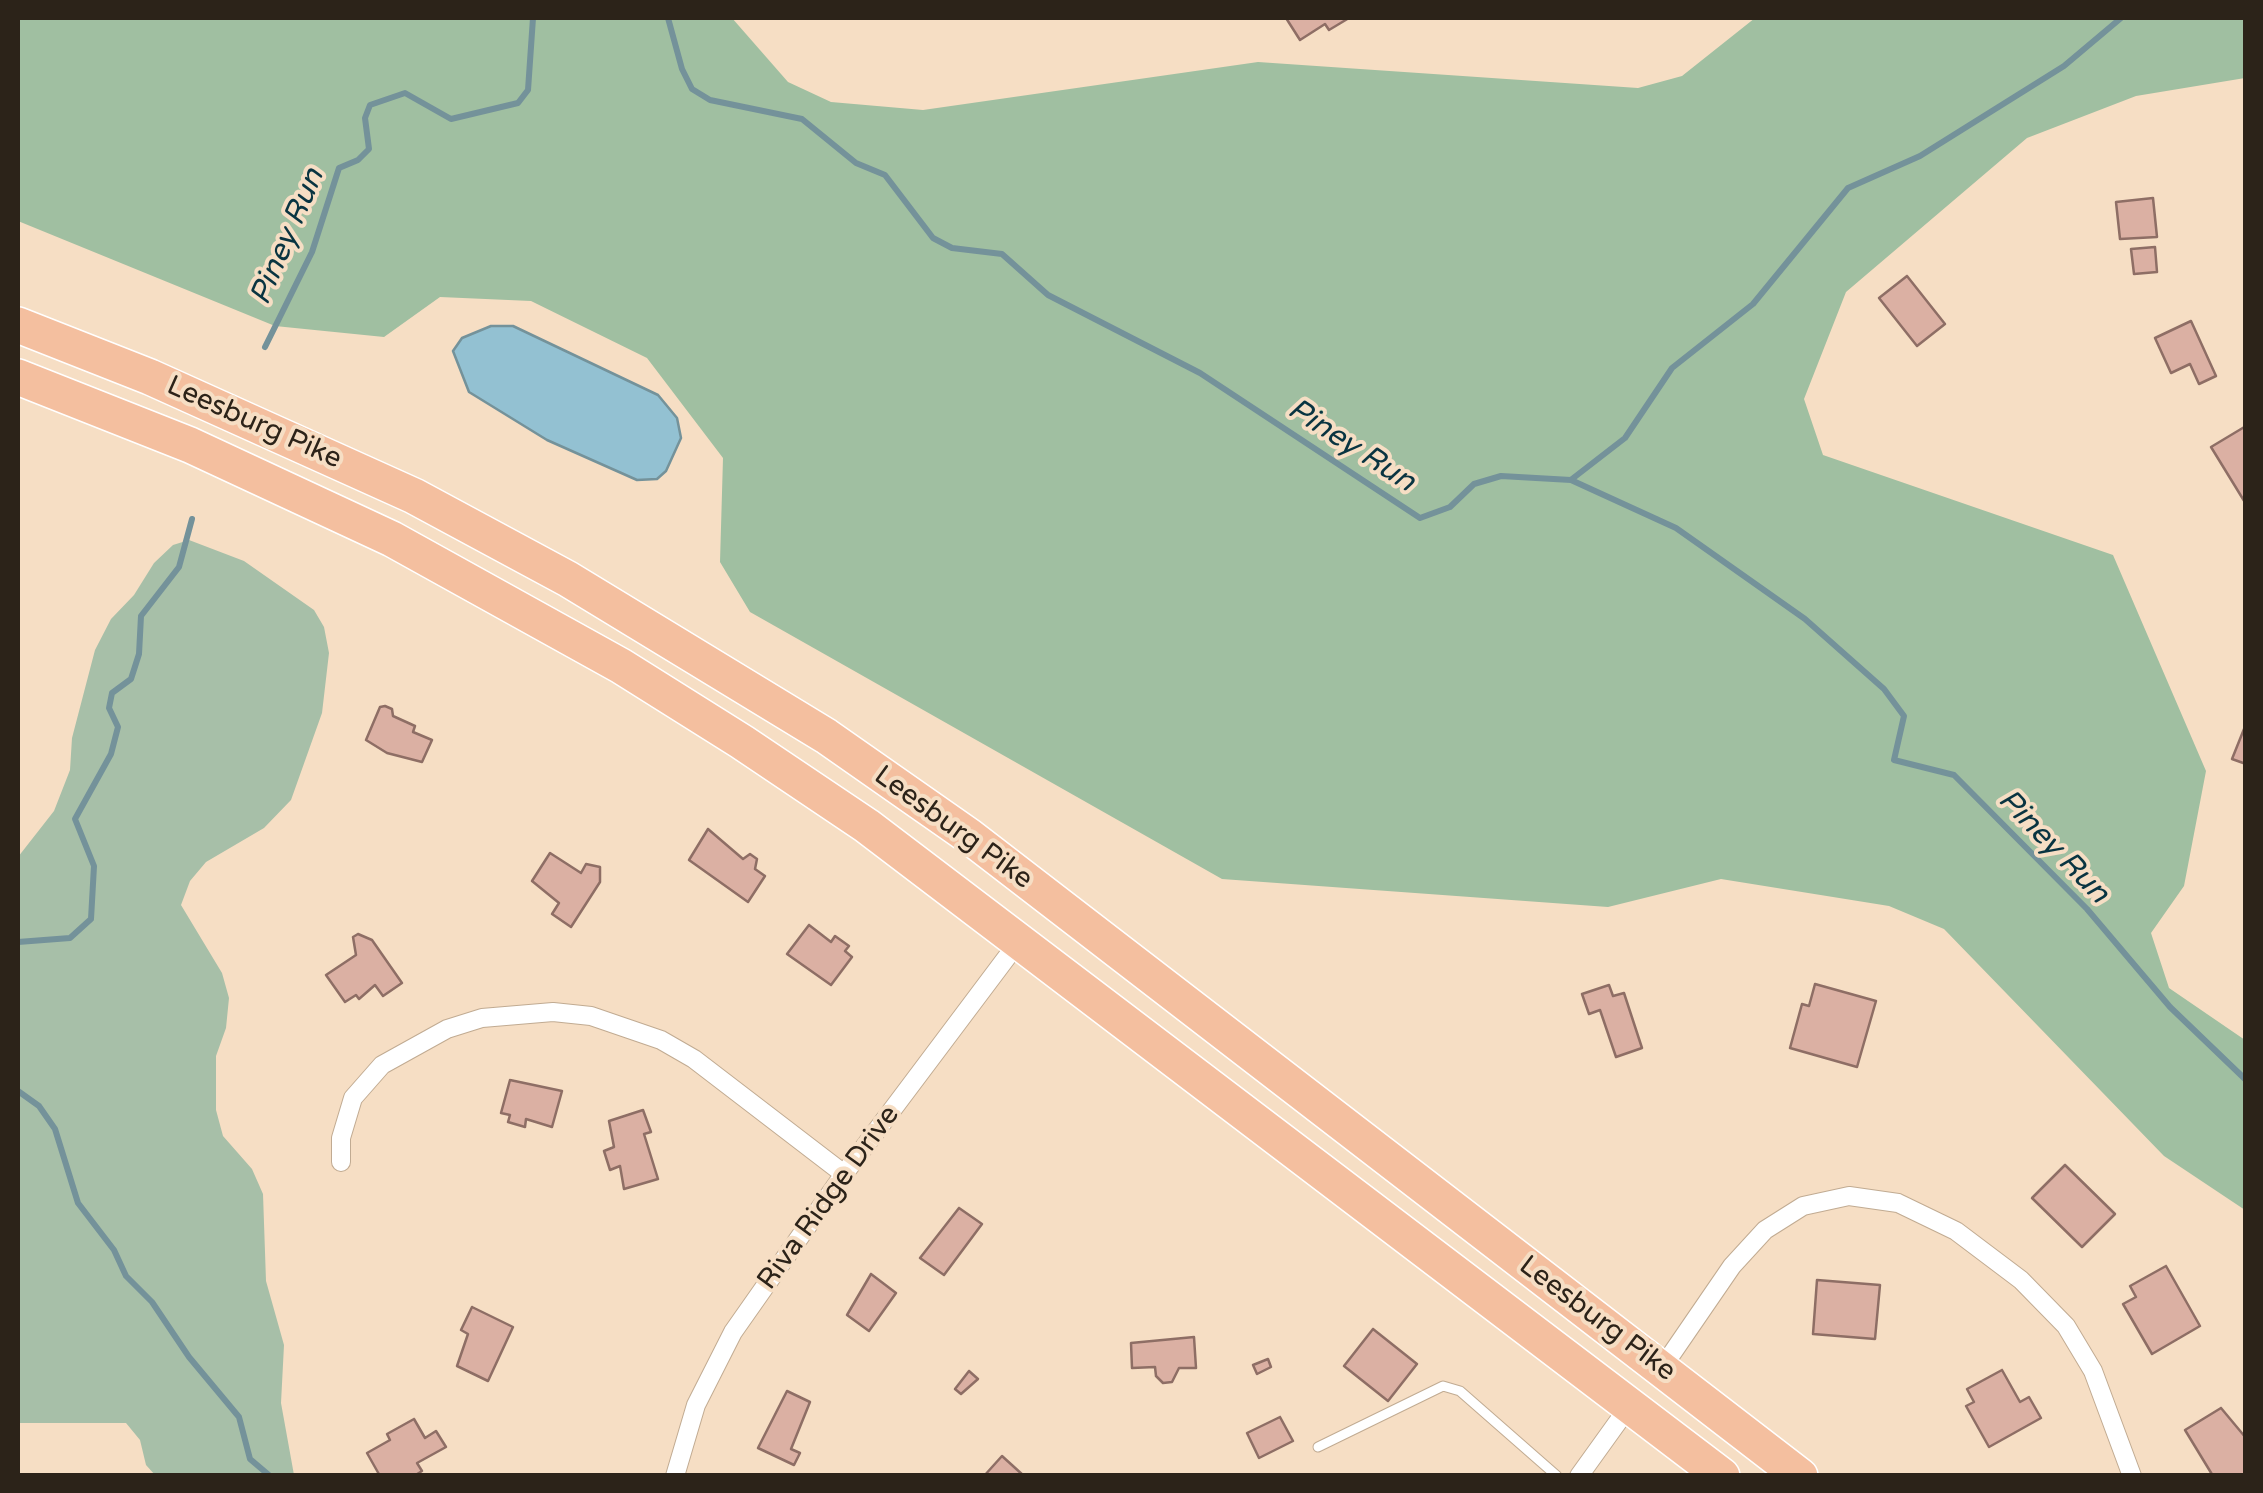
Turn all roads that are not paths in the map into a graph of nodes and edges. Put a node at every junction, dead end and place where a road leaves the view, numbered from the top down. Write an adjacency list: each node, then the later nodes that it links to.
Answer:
1 (18, 325): 6 (highway, Leesburg Pike)
2 (18, 377): 3 (highway, Leesburg Pike)
3 (1019, 941): 5 (street, Riva Ridge Drive); 7 (highway, Leesburg Pike)
4 (341, 1162): 5 (street)
5 (844, 1174): 9 (street, Riva Ridge Drive)
6 (1662, 1368): 14 (highway, Leesburg Pike); 15 (street)
7 (1630, 1405): 11 (street); 12 (highway, Leesburg Pike); 13 (highway)
8 (1318, 1447): 10 (lane)
9 (675, 1476)
10 (1557, 1476)
11 (1579, 1476)
12 (1722, 1476)
13 (1767, 1476)
14 (1800, 1476)
15 (2132, 1476)

